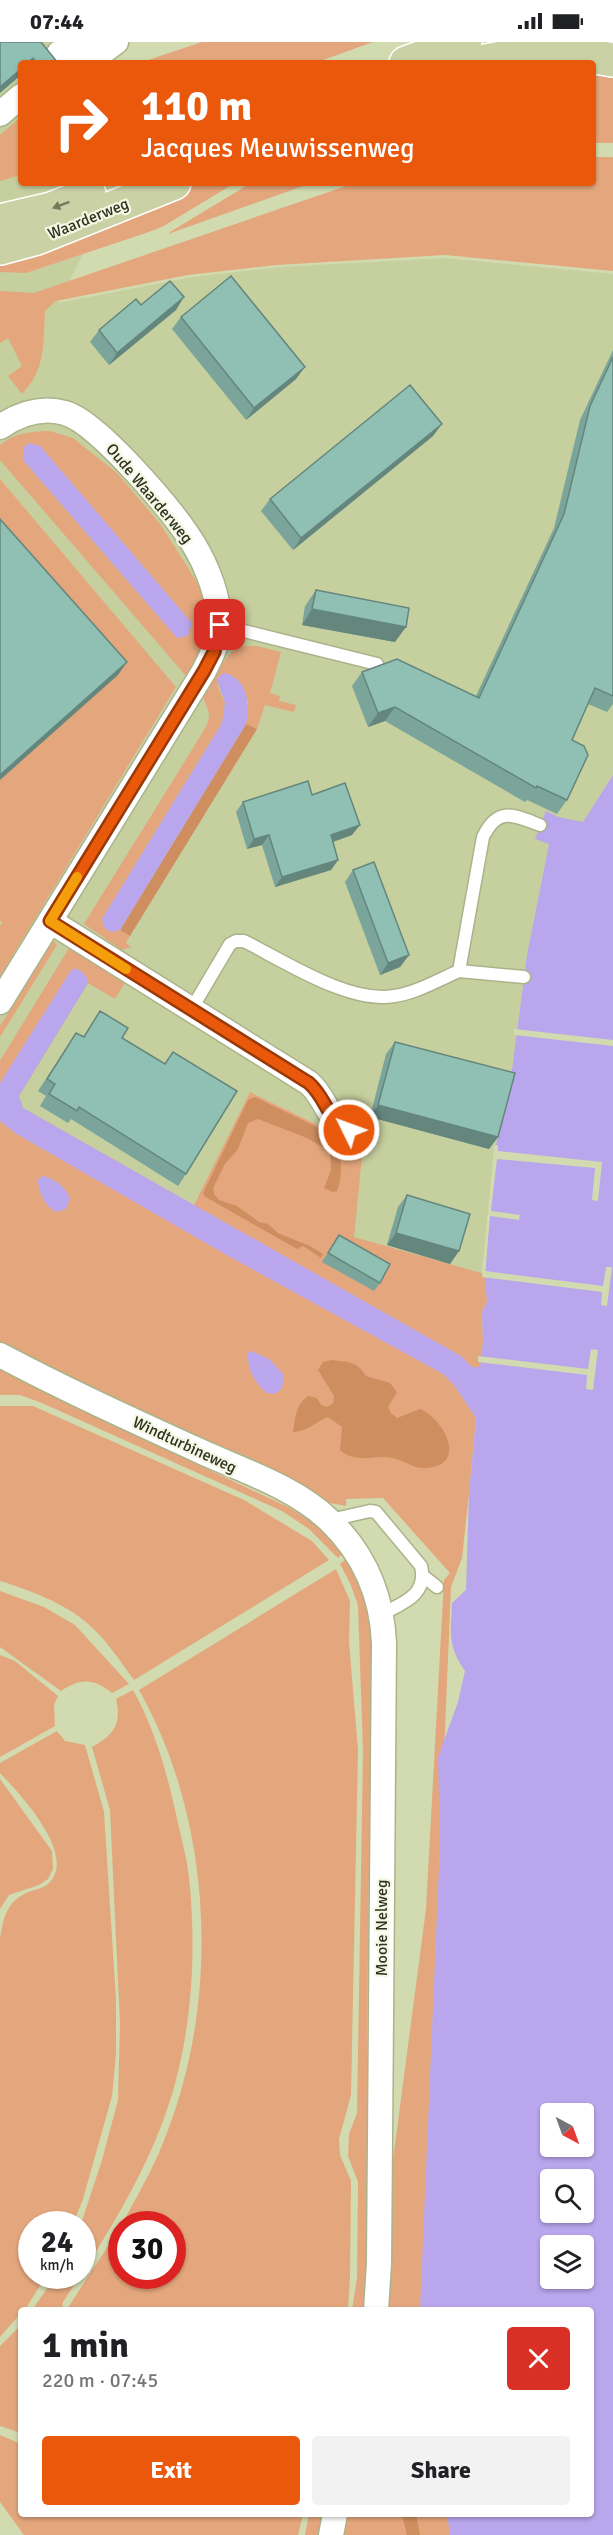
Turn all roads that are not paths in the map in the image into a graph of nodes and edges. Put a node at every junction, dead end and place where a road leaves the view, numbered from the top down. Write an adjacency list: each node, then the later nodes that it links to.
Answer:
1 (116, 42): 3 (street)
2 (465, 42): 4 (main road)
3 (56, 53)
4 (414, 60)
5 (492, 60): 6 (main road)
6 (613, 60)
7 (18, 99): 8 (street)
8 (0, 114)
9 (108, 186): 11 (main road, Waarderweg, one-way to 11)
10 (167, 186): 12 (main road, Waarderweg)
11 (0, 222)
12 (0, 248)
13 (0, 427): 14 (street, Oude Waarderweg)
14 (220, 625): 15 (lane); 17 (street)
15 (377, 664)
16 (540, 825): 18 (lane)
17 (50, 921): 20 (street); 21 (street)
18 (459, 971): 19 (lane); 21 (lane)
19 (524, 977)
20 (0, 1002)
21 (191, 1010): 22 (street)
22 (349, 1130)
23 (0, 1355): 24 (street, Windturbineweg)
24 (330, 1520): 25 (street, Windturbineweg); 26 (lane)
25 (356, 1551): 28 (street, Mooie Nelweg)
26 (423, 1576): 27 (lane); 28 (lane)
27 (437, 1587)
28 (382, 1614): 29 (street, Mooie Nelweg)
29 (376, 2307)
30 (334, 2517): 31 (street)
31 (331, 2535)

